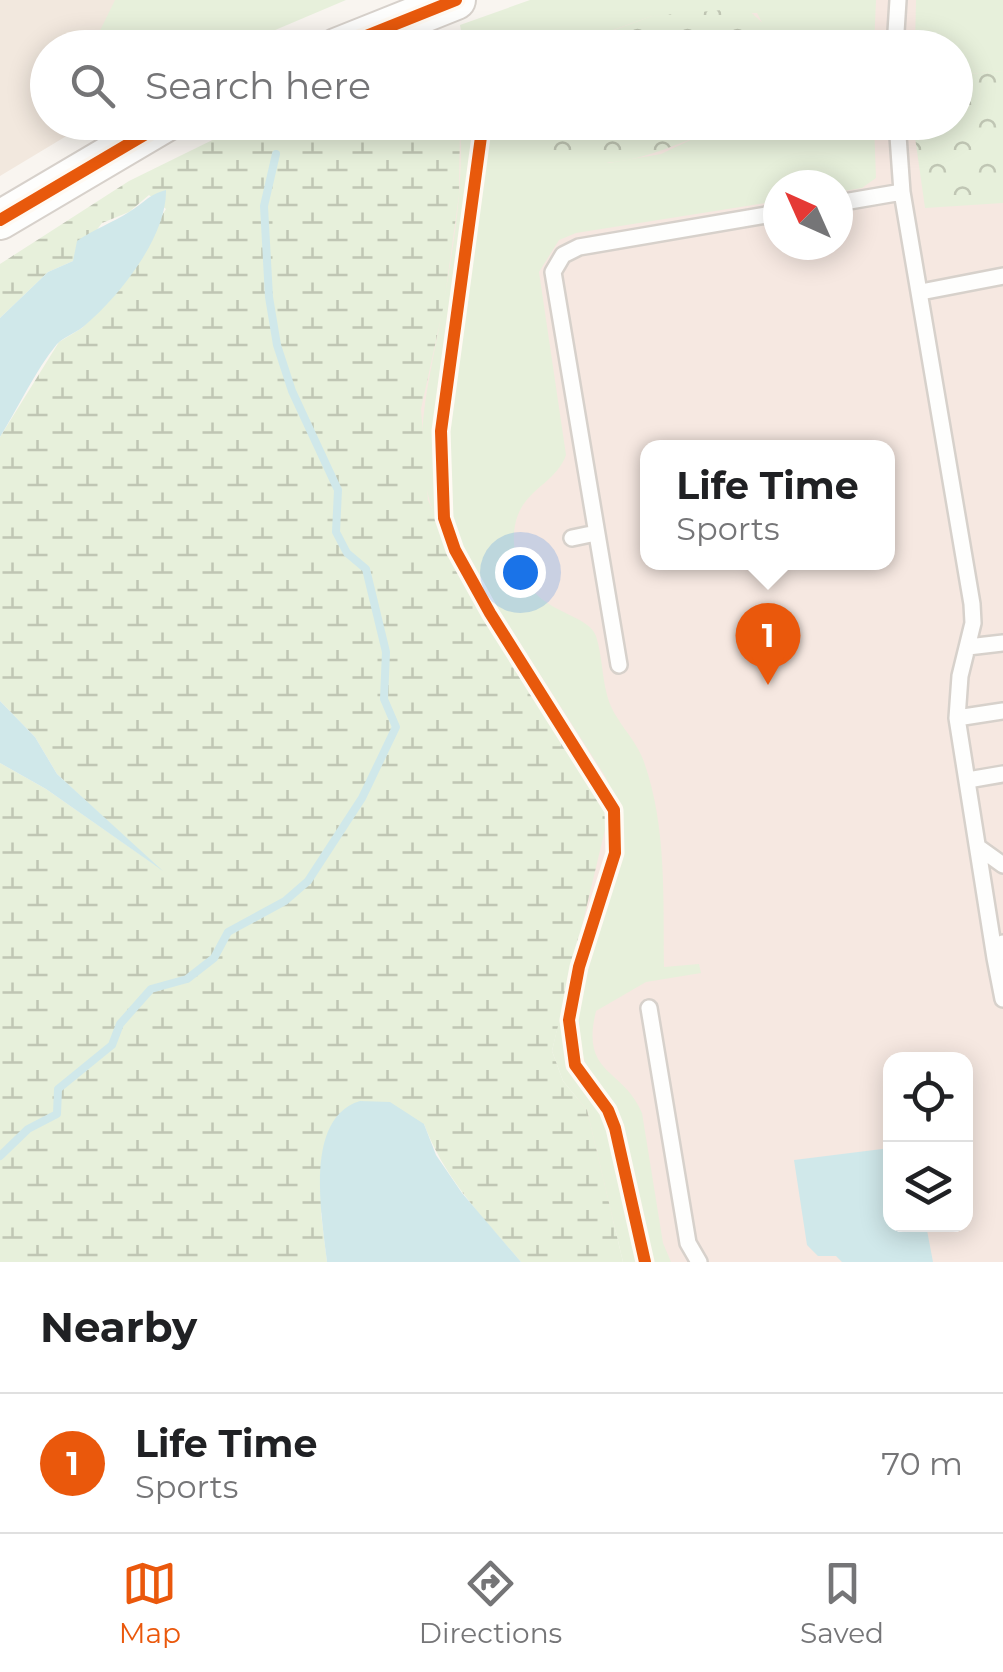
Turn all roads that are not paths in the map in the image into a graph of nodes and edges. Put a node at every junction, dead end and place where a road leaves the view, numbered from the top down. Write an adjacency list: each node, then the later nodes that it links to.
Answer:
1 (456, 0): 3 (street)
2 (898, 0): 4 (lane)
3 (381, 30)
4 (896, 30)
5 (133, 140): 10 (street)
6 (898, 140): 7 (lane)
7 (902, 192): 8 (lane); 12 (lane)
8 (853, 200)
9 (763, 216): 13 (lane)
10 (0, 220)
11 (1003, 276): 12 (lane)
12 (921, 292): 16 (lane)
13 (596, 533): 14 (lane); 17 (lane)
14 (572, 538)
15 (1003, 643): 16 (lane)
16 (968, 647): 19 (lane)
17 (619, 665)
18 (1003, 711): 19 (lane)
19 (956, 718): 21 (lane)
20 (1003, 774): 21 (lane)
21 (968, 780): 22 (lane)
22 (978, 847): 23 (lane); 25 (lane)
23 (1003, 865)
24 (1003, 943): 25 (lane)
25 (994, 958): 26 (lane)
26 (1003, 999)
27 (649, 1008): 28 (lane)
28 (699, 1262)

